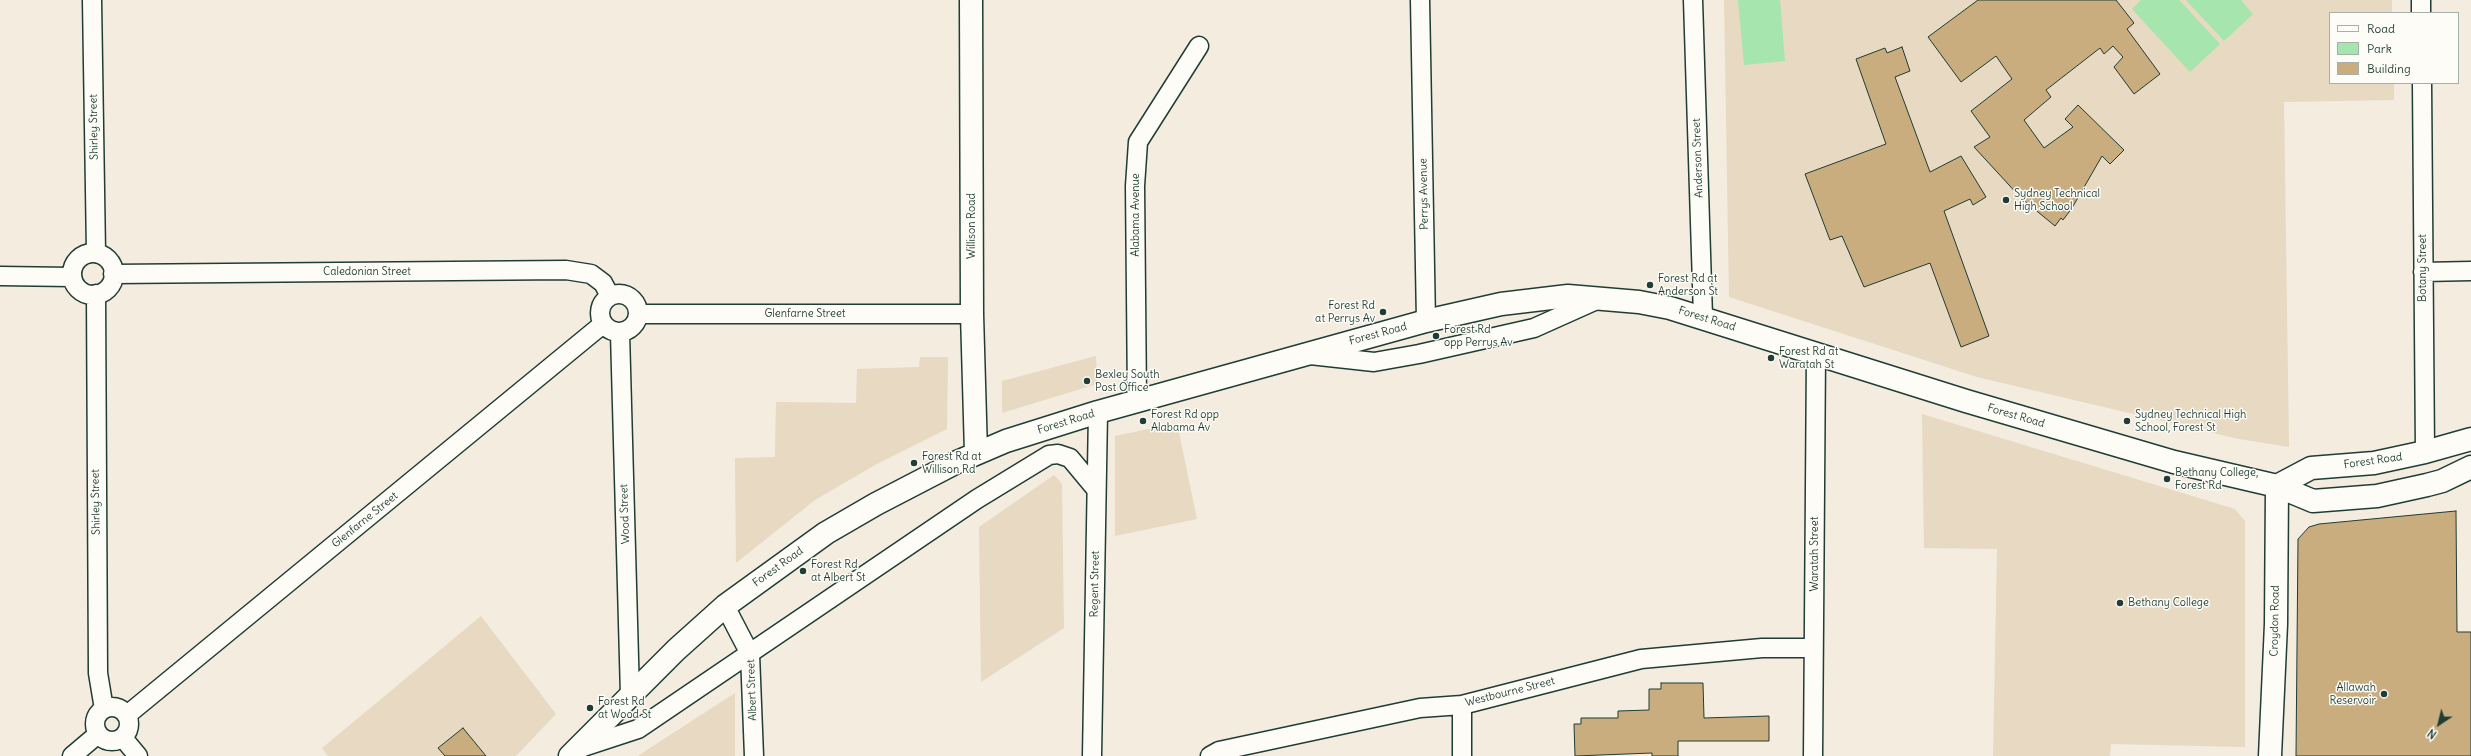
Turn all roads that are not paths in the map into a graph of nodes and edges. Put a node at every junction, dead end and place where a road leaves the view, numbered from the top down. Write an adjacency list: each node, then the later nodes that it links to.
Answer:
1 (92, 0): 9 (street, Shirley Street)
2 (971, 0): 19 (main road, Willison Road)
3 (1420, 0): 21 (street, Perrys Avenue)
4 (1694, 0): 20 (street, Anderson Street)
5 (2421, 0): 6 (street)
6 (2421, 12)
7 (1199, 46): 26 (street, Alabama Avenue)
8 (2422, 84): 10 (street, Botany Street)
9 (96, 253): 12 (street); 14 (street)
10 (2423, 272): 11 (street); 29 (street, Botany Street)
11 (2471, 272)
12 (113, 274): 15 (street); 16 (street, Caledonian Street)
13 (0, 276): 14 (street)
14 (72, 277): 15 (street)
15 (96, 294): 39 (street, Shirley Street)
16 (610, 296): 18 (street); 22 (street)
17 (1601, 298): 20 (main road, Forest Road); 21 (main road, Forest Road); 25 (street)
18 (638, 314): 19 (street, Glenfarne Street); 23 (street)
19 (972, 314): 30 (main road, Willison Road)
20 (1703, 317): 24 (main road, Forest Road)
21 (1426, 321): 25 (main road, Forest Road)
22 (602, 324): 23 (street); 40 (street, Glenfarne Street)
23 (620, 333): 37 (street, Wood Street)
24 (1816, 353): 32 (main road, Forest Road); 35 (street, Waratah Street)
25 (1302, 354): 26 (main road, Forest Road)
26 (1137, 401): 27 (main road, Forest Road)
27 (1098, 412): 30 (main road, Forest Road); 33 (street, Regent Street)
28 (2471, 439): 29 (main road, Forest Road)
29 (2424, 452): 32 (main road, Forest Road)
30 (976, 453): 34 (main road, Forest Road)
31 (2471, 467): 32 (main road, Forest Road)
32 (2277, 486): 51 (main road, Croydon Road)
33 (1095, 488): 36 (street); 47 (street, Regent Street)
34 (725, 606): 36 (street, Albert Street); 37 (main road, Forest Road)
35 (1813, 648): 38 (street, Westbourne Street); 50 (street, Waratah Street)
36 (750, 654): 43 (street); 46 (street, Albert Street)
37 (630, 695): 43 (main road, Forest Road)
38 (1462, 705): 48 (street, Westbourne Street); 49 (street)
39 (104, 709): 40 (street); 41 (street)
40 (127, 715): 42 (street)
41 (98, 734): 42 (street); 44 (street)
42 (124, 738): 45 (street)
43 (573, 752)
44 (72, 756)
45 (138, 756)
46 (754, 756)
47 (1092, 756)
48 (1210, 756)
49 (1462, 756)
50 (1813, 756)
51 (2270, 756)

